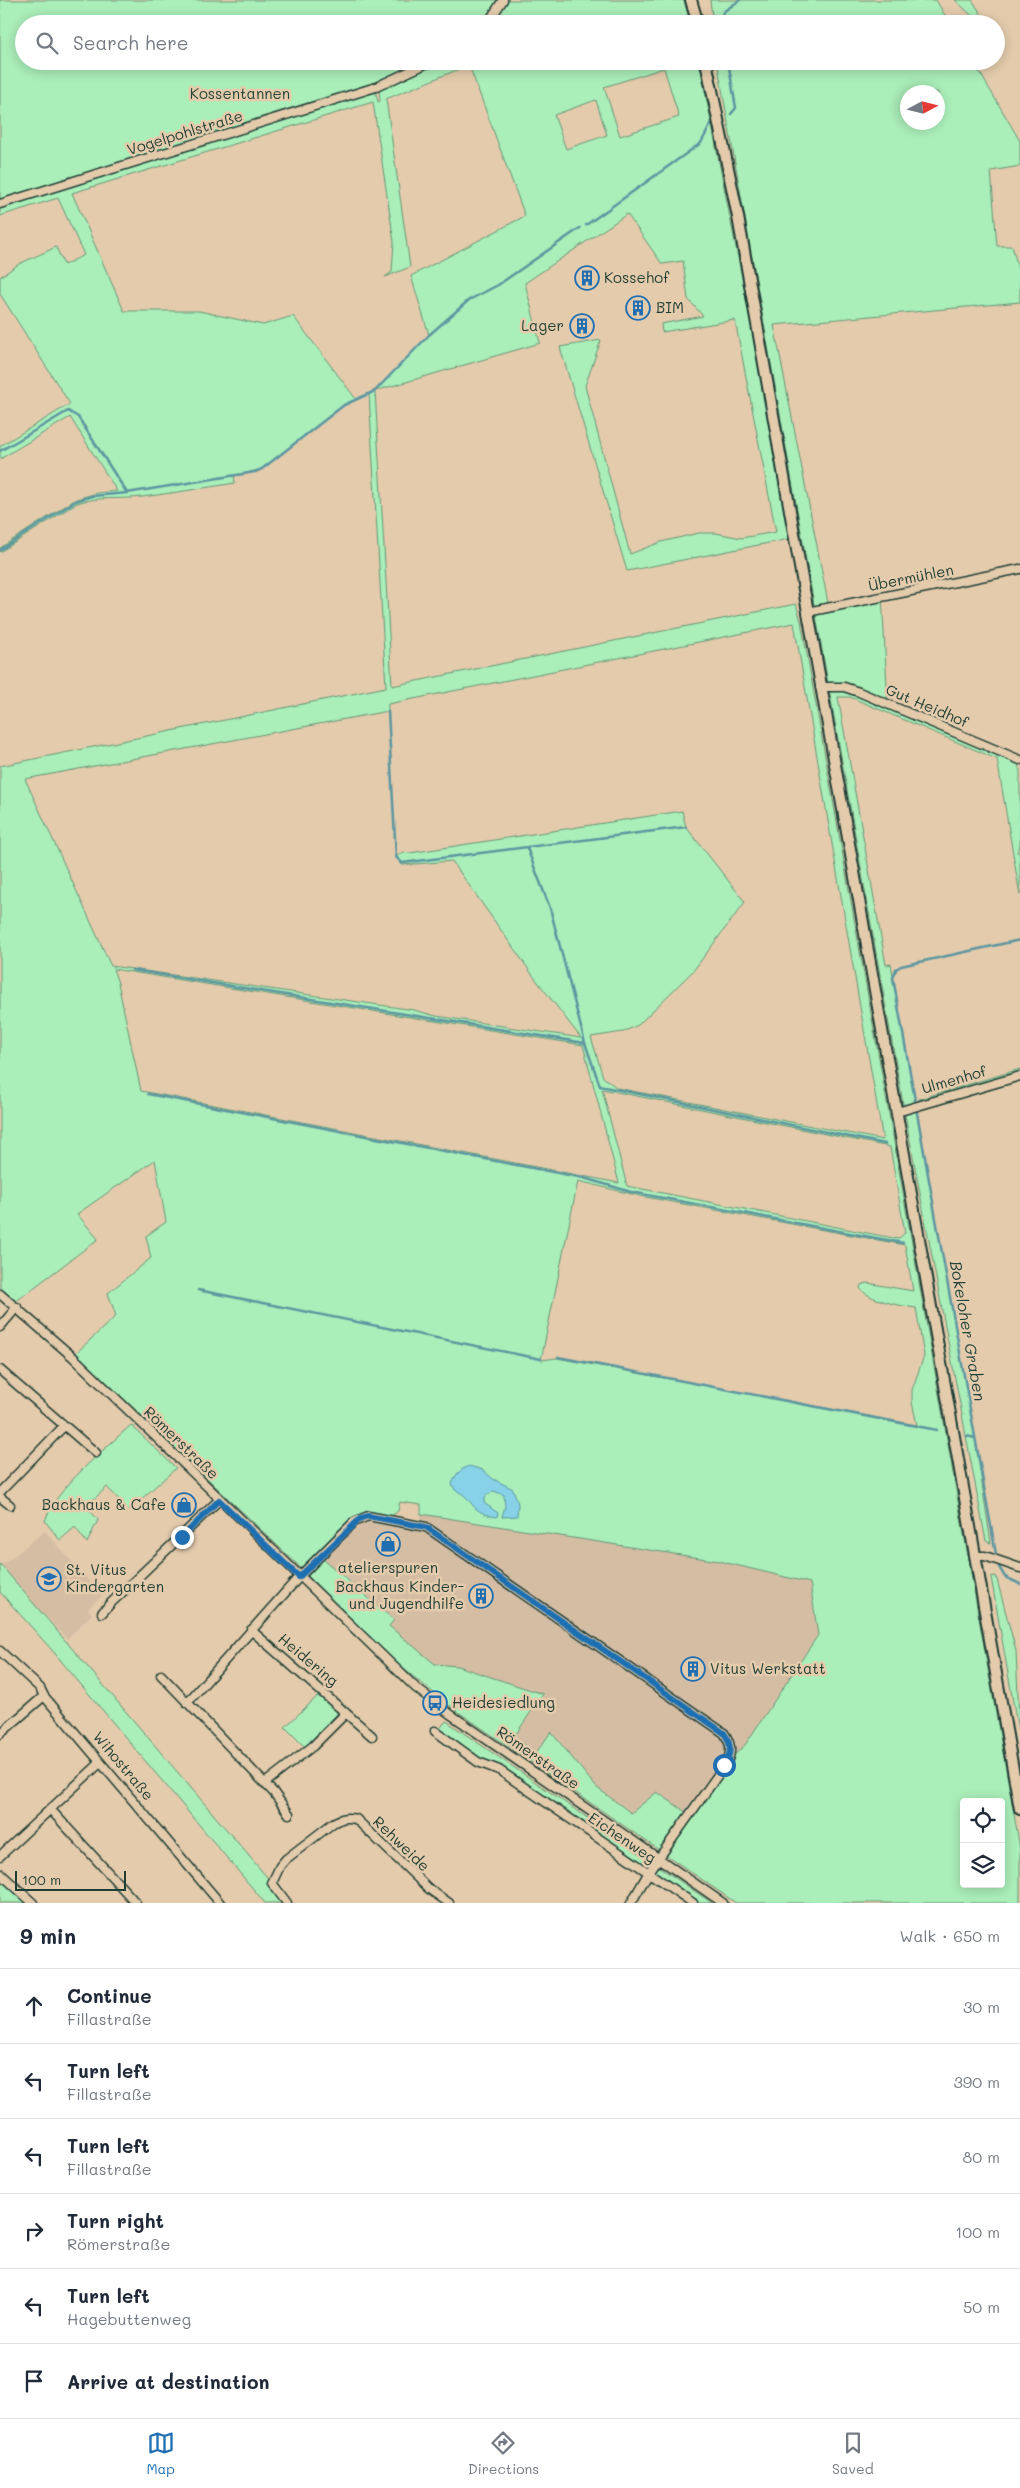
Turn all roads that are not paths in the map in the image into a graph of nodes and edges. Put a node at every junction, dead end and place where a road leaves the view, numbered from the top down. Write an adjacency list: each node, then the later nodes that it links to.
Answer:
1 (503, 0): 3 (street)
2 (691, 0): 4 (main road)
3 (493, 15)
4 (695, 15)
5 (413, 70): 7 (street, Vogelpohlstraße)
6 (708, 70): 9 (main road)
7 (0, 204)
8 (1020, 569): 9 (street, Übermühlen)
9 (807, 612): 10 (main road)
10 (820, 687): 11 (street, Gut Heidhof); 13 (main road)
11 (1020, 760)
12 (1020, 1076): 13 (street, Ulmenhof)
13 (896, 1112): 24 (main road)
14 (0, 1294): 15 (street, Römerstraße)
15 (17, 1307): 16 (street); 22 (street, Römerstraße)
16 (0, 1327)
17 (2, 1375): 18 (street)
18 (64, 1426): 19 (street); 20 (street)
19 (96, 1453)
20 (0, 1492)
21 (0, 1497): 23 (street)
22 (219, 1500): 26 (street, Römerstraße); 27 (street)
23 (10, 1505)
24 (977, 1556): 25 (street); 40 (main road)
25 (1020, 1568)
26 (299, 1577): 28 (street); 43 (street, Römerstraße); 43 (street)
27 (102, 1613)
28 (251, 1630): 32 (street); 33 (street, Heidering)
29 (0, 1651): 31 (street, Wihostraße)
30 (161, 1675): 32 (street)
31 (44, 1696): 35 (street); 37 (street, Wihostraße)
32 (187, 1703): 38 (street)
33 (346, 1713): 36 (street, Heidering); 38 (street)
34 (435, 1731): 44 (street, Eichenweg)
35 (0, 1734)
36 (372, 1736)
37 (100, 1763): 39 (street); 48 (street, Wihostraße)
38 (265, 1783): 41 (street)
39 (50, 1808): 42 (street); 47 (street)
40 (1020, 1809)
41 (289, 1814)
42 (0, 1856)
43 (659, 1859): 44 (street); 53 (street, Römerstraße)
44 (649, 1872): 51 (street); 52 (street, Eichenweg)
45 (0, 1873): 46 (street)
46 (33, 1903)
47 (136, 1903)
48 (220, 1903)
49 (287, 1903): 50 (street, Rehweide)
50 (448, 1903)
51 (631, 1903)
52 (693, 1903)
53 (723, 1903)

